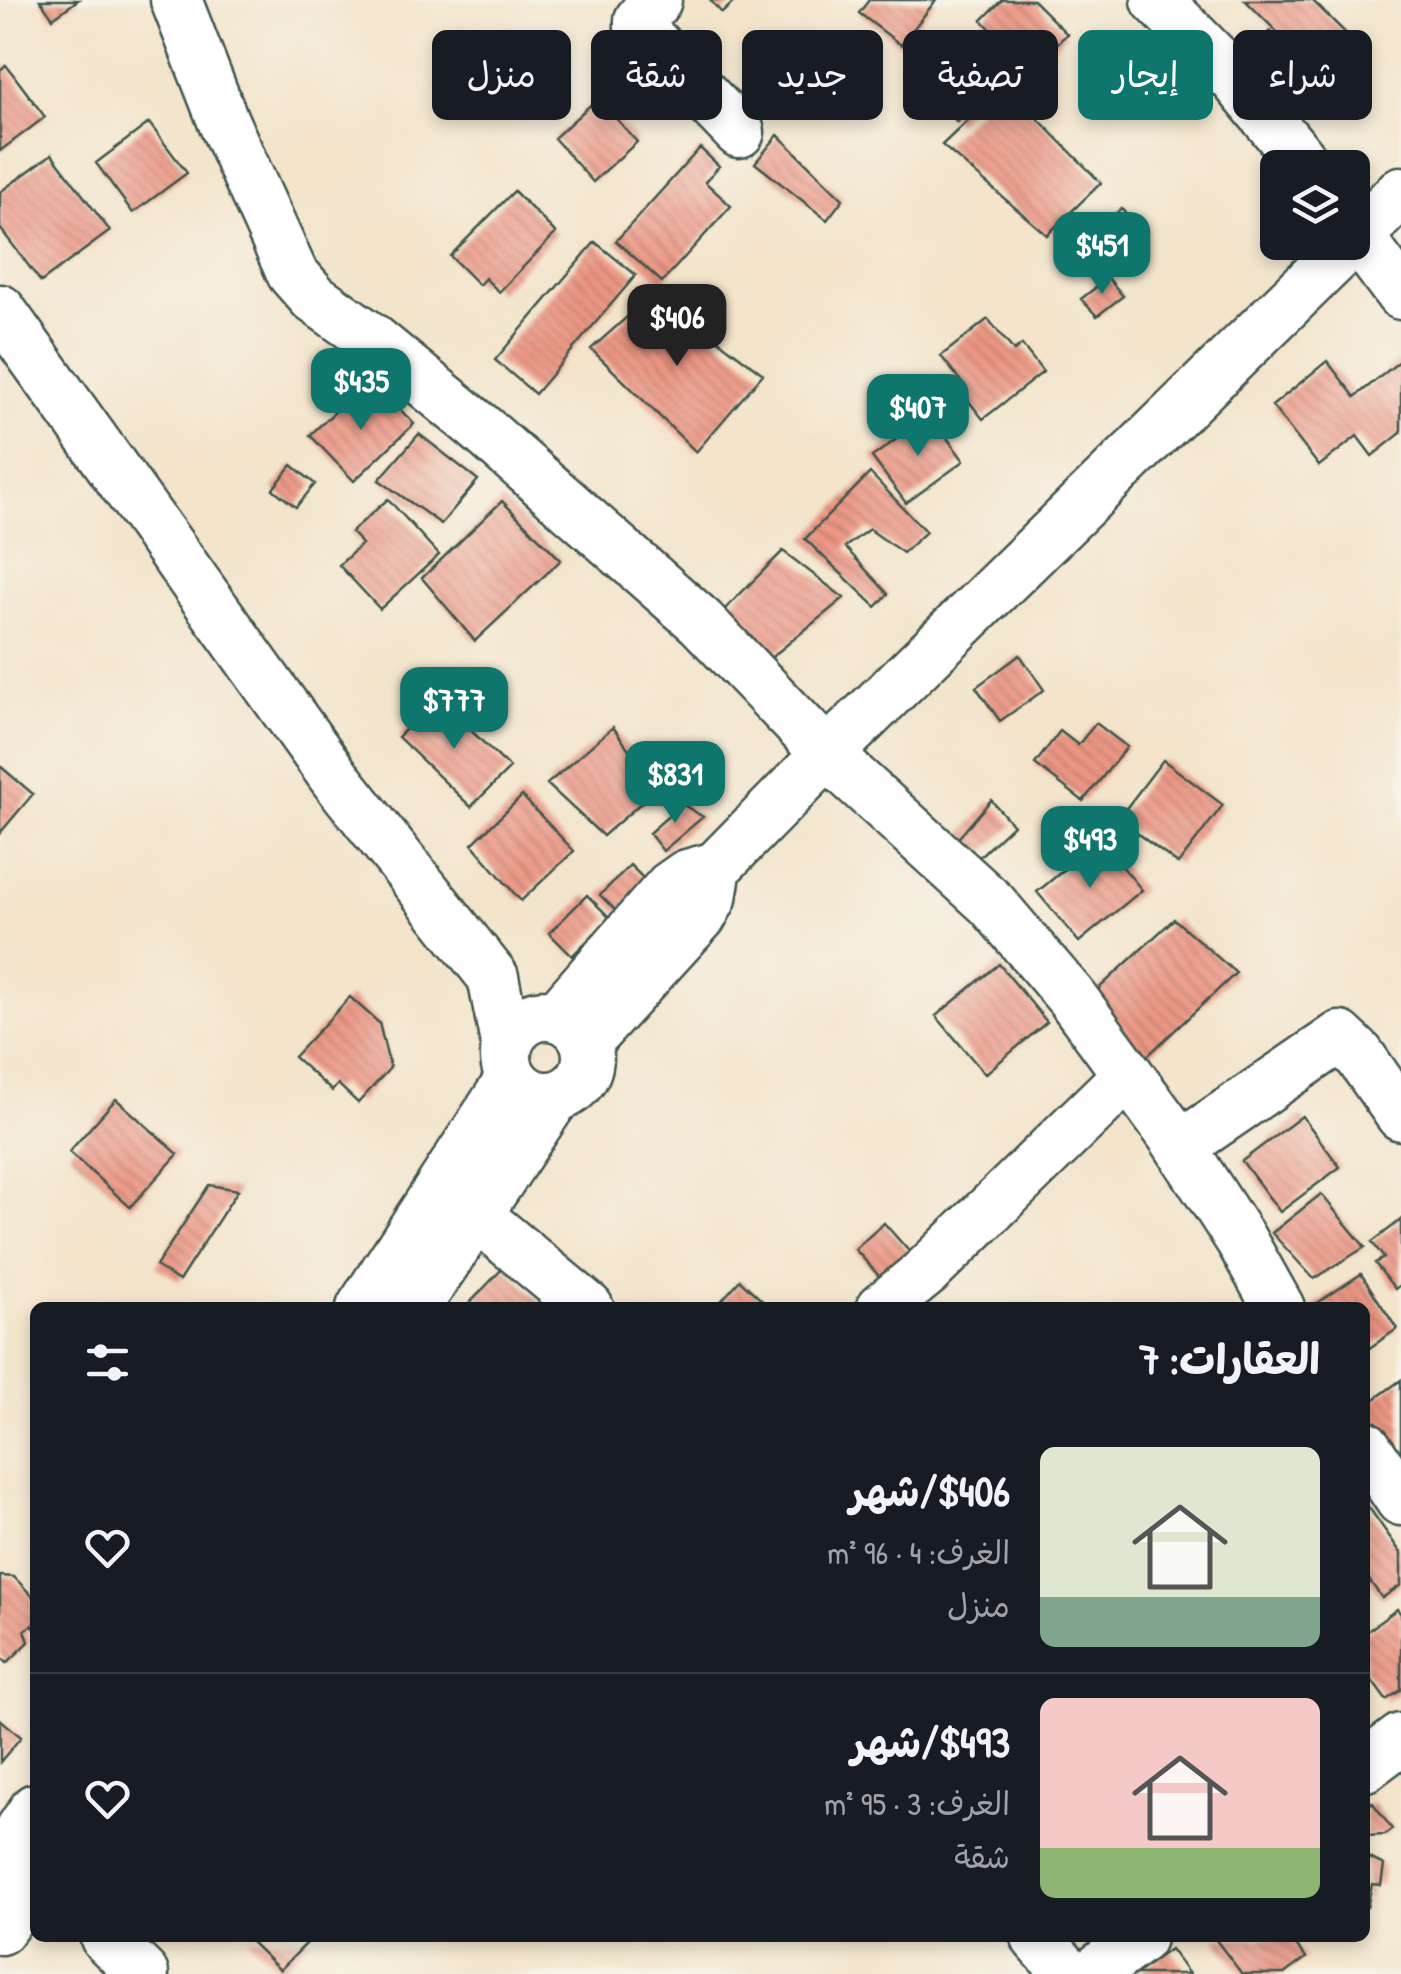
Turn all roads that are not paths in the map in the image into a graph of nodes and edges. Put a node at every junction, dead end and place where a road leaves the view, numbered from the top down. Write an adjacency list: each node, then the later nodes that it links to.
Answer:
1 (176, 0): 12 (street)
2 (656, 0): 4 (street)
3 (1157, 0): 5 (street)
4 (738, 132)
5 (1293, 150)
6 (1401, 192): 7 (street)
7 (1370, 222)
8 (1370, 256): 10 (street)
9 (1331, 260): 12 (street)
10 (1401, 294)
11 (0, 310): 13 (street)
12 (827, 754): 14 (street); 16 (street)
13 (494, 977): 14 (street); 15 (street)
14 (564, 1024): 15 (street); 15 (street)
15 (524, 1074): 19 (street); 20 (street)
16 (1128, 1074): 18 (street); 23 (street)
17 (1401, 1116): 18 (street)
18 (1180, 1146): 24 (street)
19 (476, 1214): 21 (street); 22 (street)
20 (366, 1302)
21 (418, 1302)
22 (581, 1302)
23 (889, 1302)
24 (1276, 1302)
25 (1370, 1454): 26 (street)
26 (1401, 1500)
27 (1401, 1738): 28 (street)
28 (1370, 1762)
29 (19, 1849): 30 (street)
30 (0, 1929)
31 (110, 1942): 34 (street)
32 (1040, 1942): 35 (street)
33 (1135, 1942): 36 (street)
34 (143, 1974)
35 (1069, 1974)
36 (1092, 1974)

